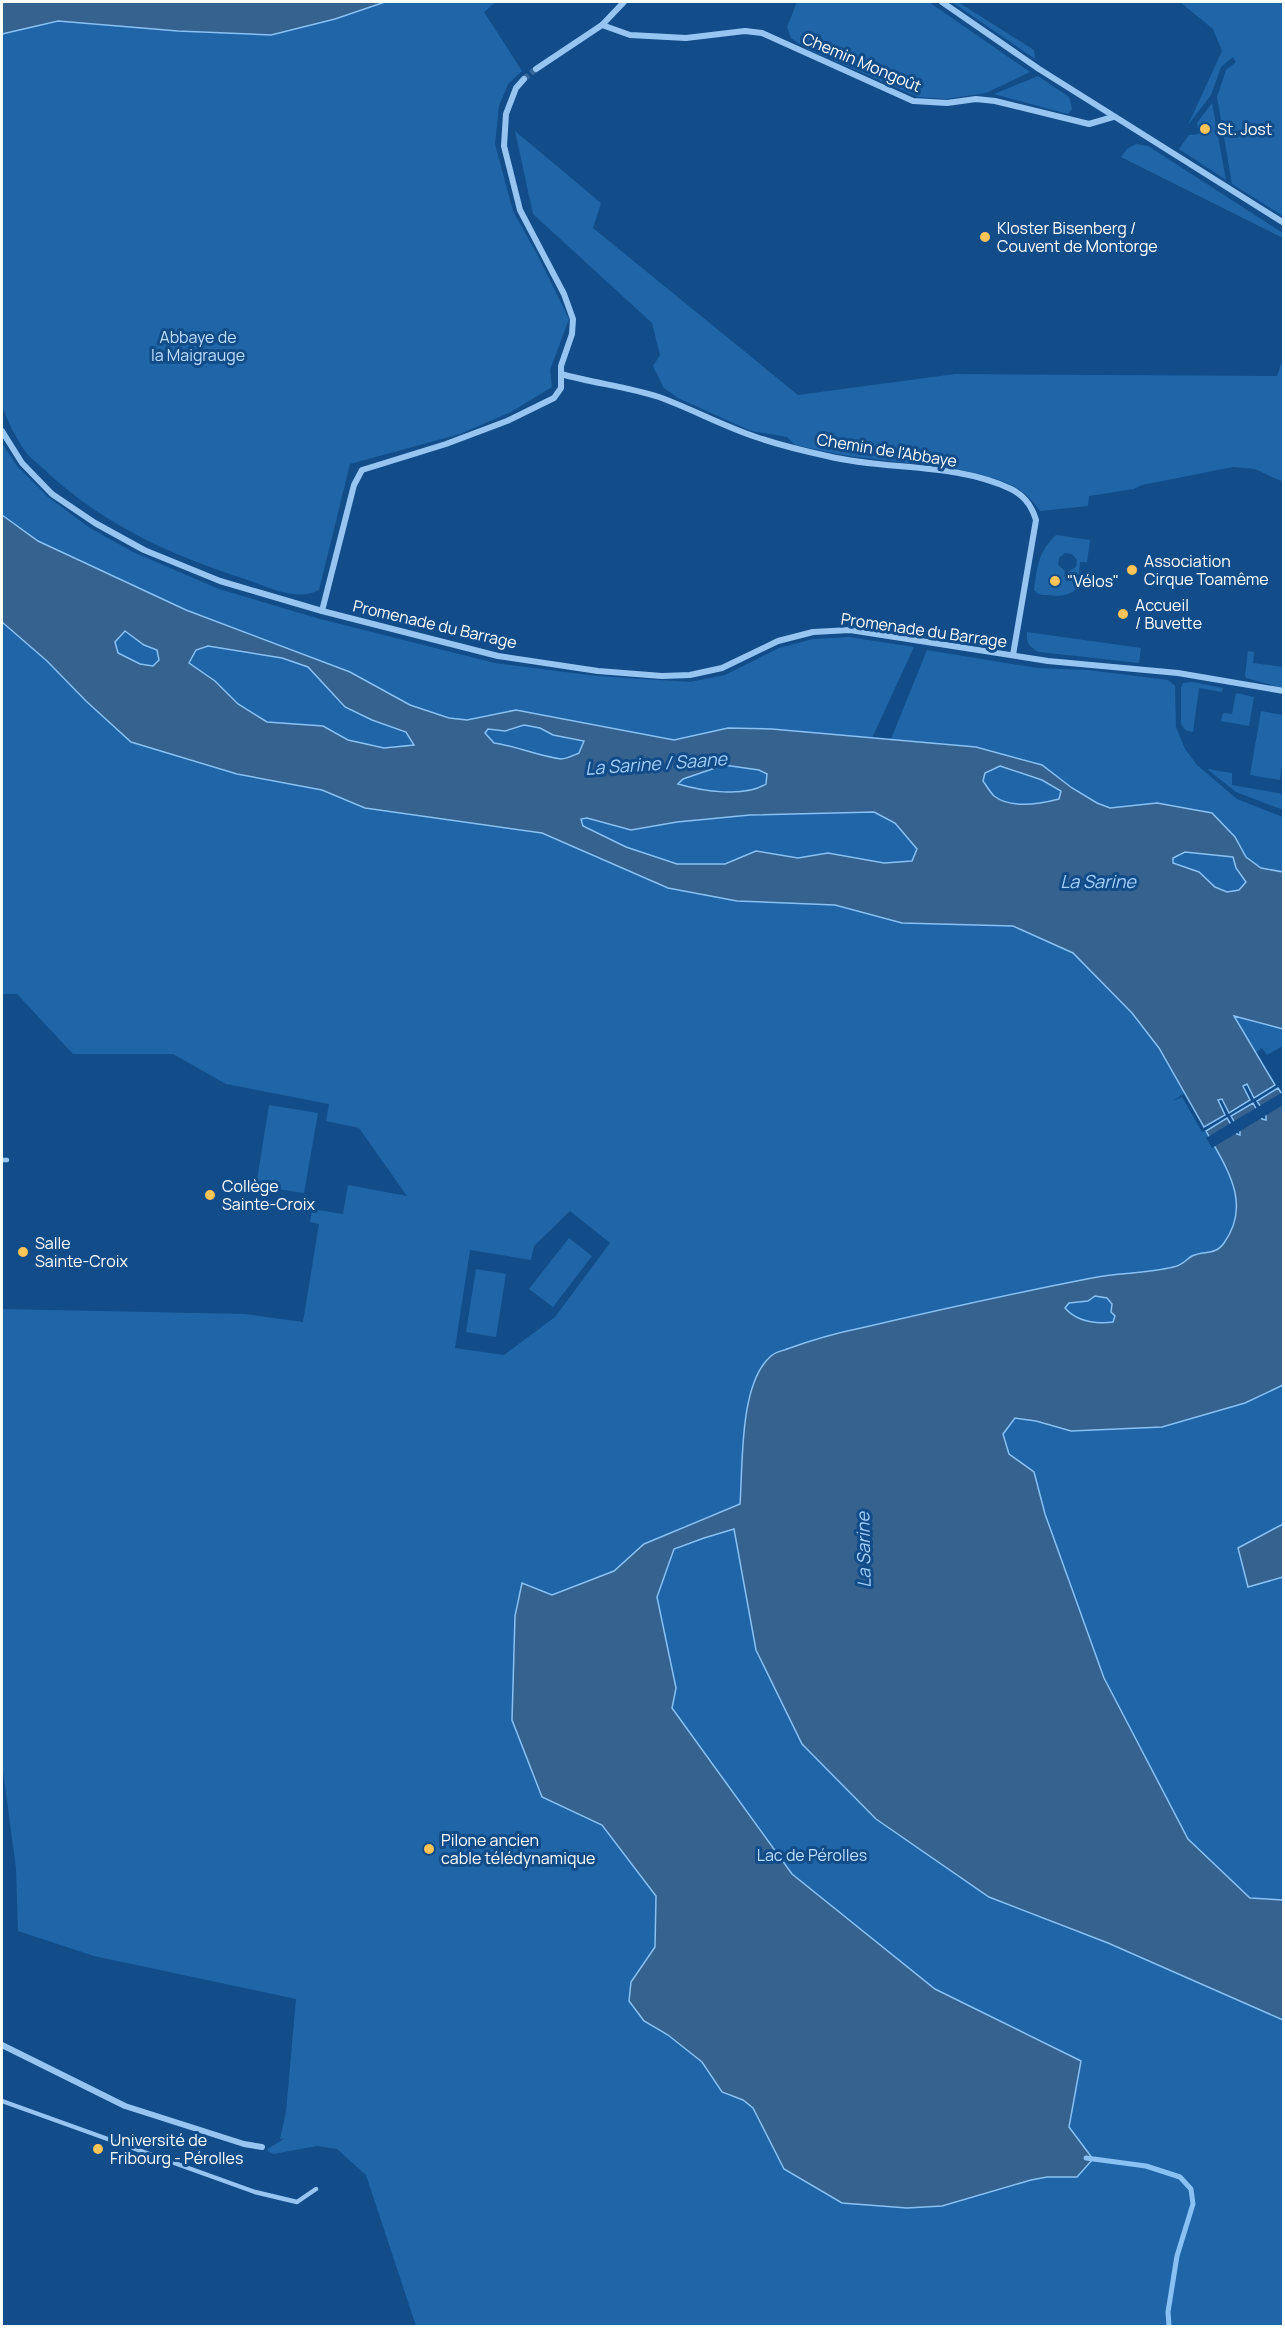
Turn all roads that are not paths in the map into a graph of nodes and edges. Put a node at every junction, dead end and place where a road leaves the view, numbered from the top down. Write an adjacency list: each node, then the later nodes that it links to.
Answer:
1 (624, 2): 3 (street)
2 (942, 2): 6 (street)
3 (602, 25): 4 (street); 6 (street, Chemin Mongoût)
4 (536, 69)
5 (524, 79): 8 (street)
6 (1113, 117): 7 (street)
7 (1284, 223)
8 (561, 374): 10 (street); 11 (street, Chemin de l'Abbaye)
9 (2, 431): 10 (street, Promenade du Barrage)
10 (322, 611): 11 (street, Promenade du Barrage)
11 (1013, 655): 12 (street, Promenade du Barrage)
12 (1284, 691)
13 (2, 2045): 15 (street)
14 (2, 2101): 16 (lane)
15 (262, 2147)
16 (316, 2189)

